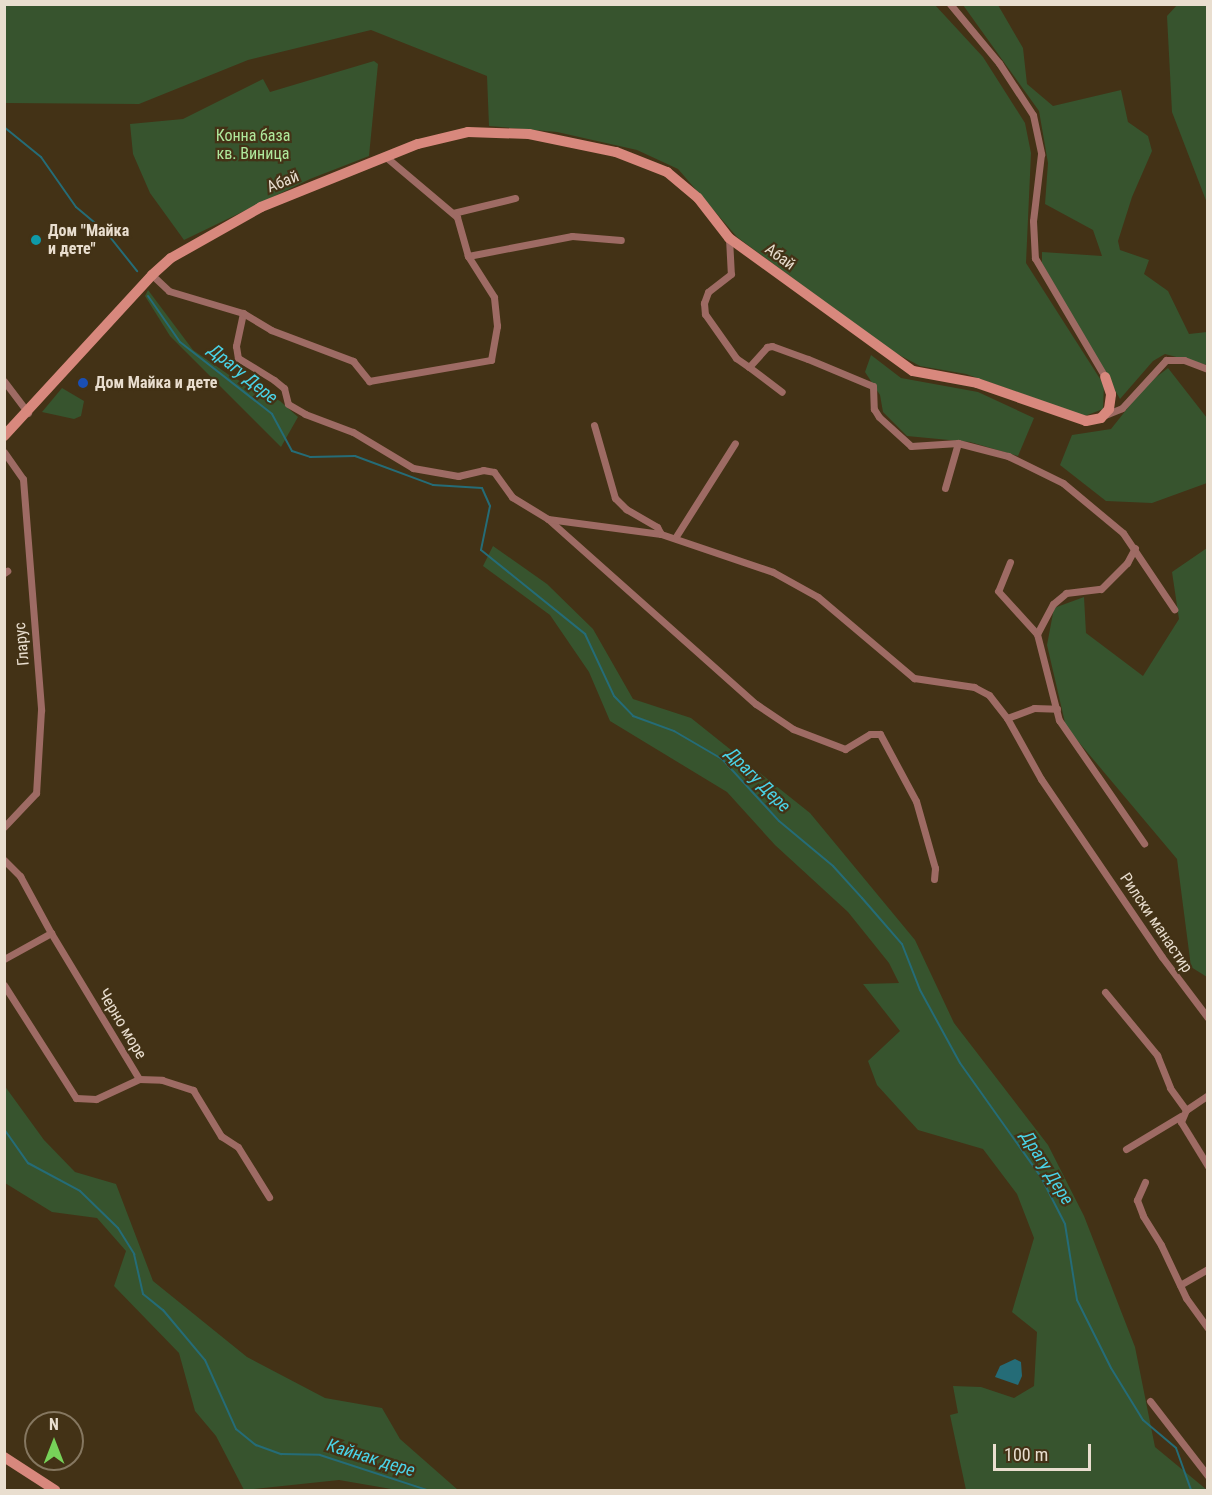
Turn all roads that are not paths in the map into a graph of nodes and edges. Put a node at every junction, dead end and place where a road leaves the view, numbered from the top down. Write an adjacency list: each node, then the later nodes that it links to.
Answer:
1 (952, 5): 12 (street)
2 (386, 157): 4 (street); 5 (street, Абай); 8 (street, Абай)
3 (514, 198): 4 (street)
4 (453, 213): 7 (street)
5 (729, 238): 10 (street); 16 (street, Абай)
6 (621, 240): 7 (street)
7 (468, 256): 9 (street)
8 (152, 274): 9 (street); 15 (street, Абай)
9 (243, 313): 23 (street)
10 (749, 367): 14 (street); 20 (street)
11 (1208, 369): 16 (street)
12 (1105, 377): 16 (street)
13 (4, 381): 15 (street)
14 (782, 392)
15 (29, 414): 18 (street, Абай)
16 (1106, 415)
17 (594, 425): 24 (street)
18 (4, 436)
19 (735, 443): 25 (street)
20 (958, 443): 22 (street); 26 (street)
21 (4, 452): 32 (street, Гларус)
22 (945, 488)
23 (548, 519): 24 (street); 35 (street)
24 (662, 534): 25 (street, Рилски манастир)
25 (675, 538): 31 (street, Рилски манастир)
26 (1135, 548): 28 (street); 29 (street)
27 (1010, 562): 29 (street)
28 (1174, 609)
29 (1037, 634): 30 (street)
30 (1057, 709): 31 (street); 33 (street)
31 (1007, 718): 40 (street, Рилски манастир)
32 (4, 827)
33 (1144, 843)
34 (4, 860): 36 (street, Черно море)
35 (934, 879)
36 (51, 933): 37 (street); 41 (street, Черно море)
37 (4, 959)
38 (4, 985): 41 (street, Черно море)
39 (1105, 992): 43 (street)
40 (1208, 1018)
41 (139, 1078): 47 (street)
42 (1208, 1095): 43 (street)
43 (1183, 1113): 44 (street); 45 (street)
44 (1126, 1149)
45 (1208, 1166)
46 (1145, 1182): 49 (street)
47 (269, 1197)
48 (1208, 1269): 49 (street)
49 (1180, 1285): 50 (street)
50 (1208, 1328)
51 (1150, 1401): 53 (street)
52 (4, 1457): 54 (street)
53 (1208, 1476)
54 (55, 1491)

